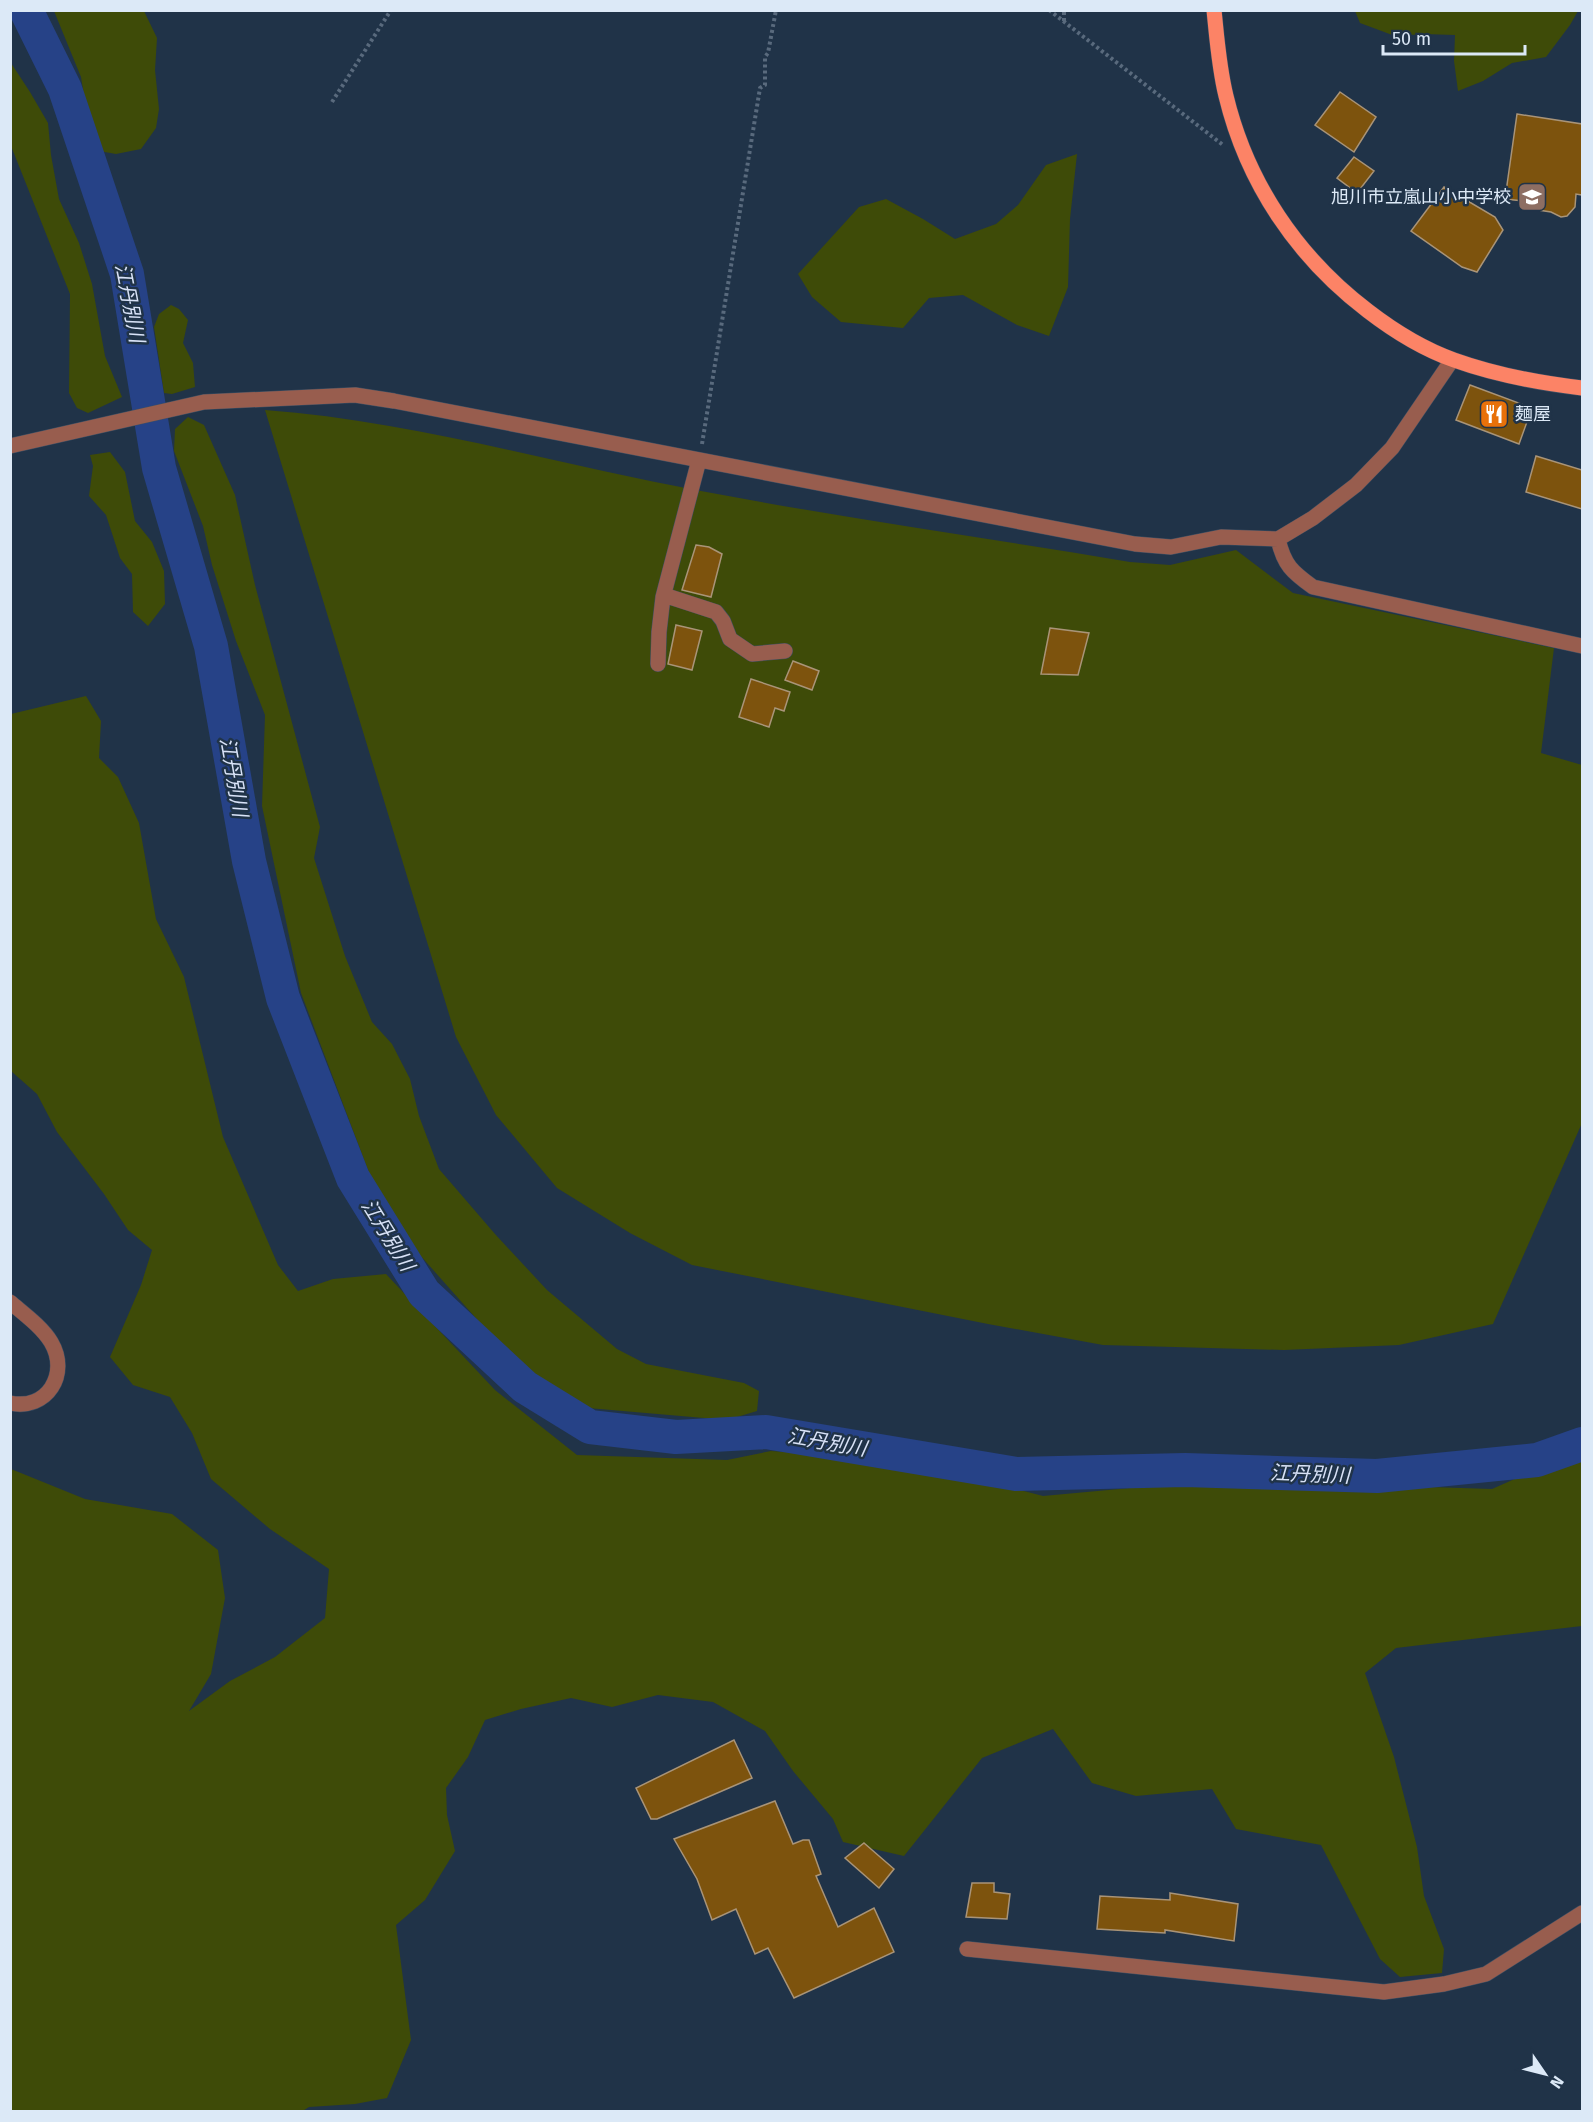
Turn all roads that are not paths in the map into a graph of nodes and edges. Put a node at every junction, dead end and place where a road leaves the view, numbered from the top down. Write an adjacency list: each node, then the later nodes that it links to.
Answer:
1 (1214, 10): 2 (main road)
2 (1452, 360): 3 (main road); 6 (street)
3 (1582, 388)
4 (10, 446): 5 (street)
5 (699, 460): 6 (street); 7 (street)
6 (1278, 539): 8 (street)
7 (663, 597): 9 (street); 10 (street)
8 (1582, 646)
9 (785, 651)
10 (658, 664)
11 (10, 1302): 12 (street)
12 (10, 1403)
13 (1582, 1913): 14 (street)
14 (967, 1949)

